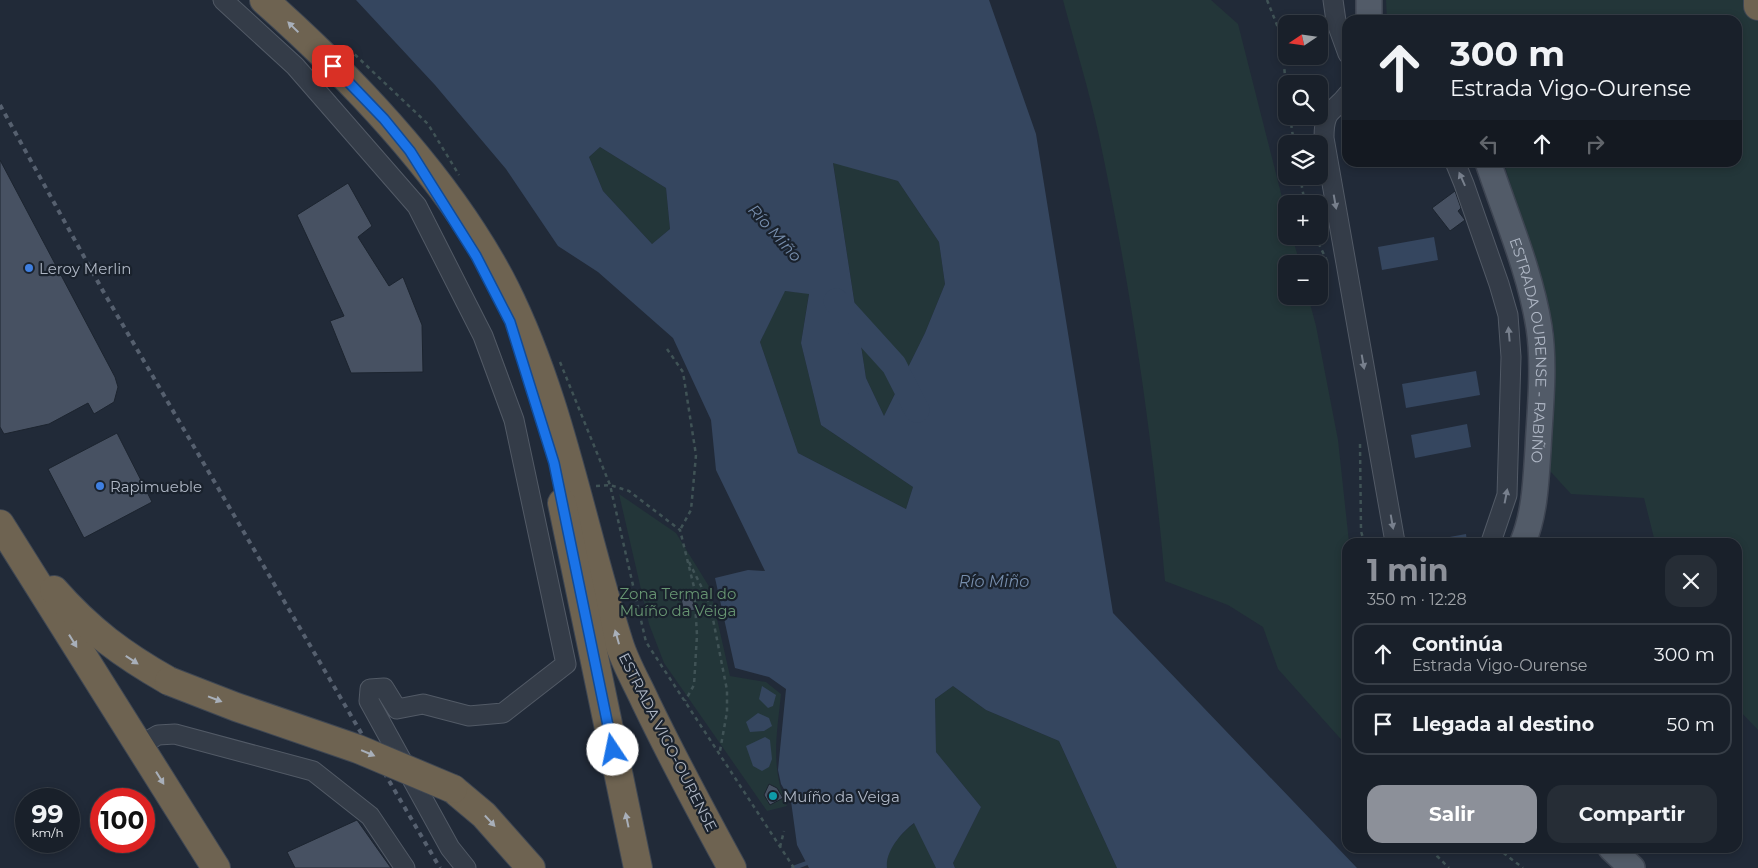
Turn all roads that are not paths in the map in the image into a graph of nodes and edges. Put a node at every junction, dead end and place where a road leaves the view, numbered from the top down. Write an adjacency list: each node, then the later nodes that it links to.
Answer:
1 (223, 0): 21 (street)
2 (264, 0): 10 (highway, ESTRADA VIGO-OURENSE, one-way to 2)
3 (1333, 0): 8 (street)
4 (1369, 0): 7 (main road)
5 (1758, 0): 6 (highway)
6 (1758, 6)
7 (1368, 15)
8 (1342, 38)
9 (1342, 99): 14 (street, one-way to 14)
10 (410, 151): 23 (highway, one-way to 10); 24 (highway, ESTRADA VIGO-OURENSE, one-way to 10)
11 (1457, 167): 15 (street, one-way to 11)
12 (1490, 167): 16 (main road, ESTRADA OURENSE - RABIÑO)
13 (0, 524): 17 (highway, one-way to 17); 22 (highway, one-way to 22, bridge)
14 (1394, 538)
15 (1492, 538)
16 (1525, 538)
17 (139, 746): 19 (highway, one-way to 19); 20 (street)
18 (1616, 853): 25 (main road)
19 (216, 868)
20 (405, 868)
21 (466, 868)
22 (531, 868)
23 (638, 868)
24 (732, 868)
25 (1632, 868)

